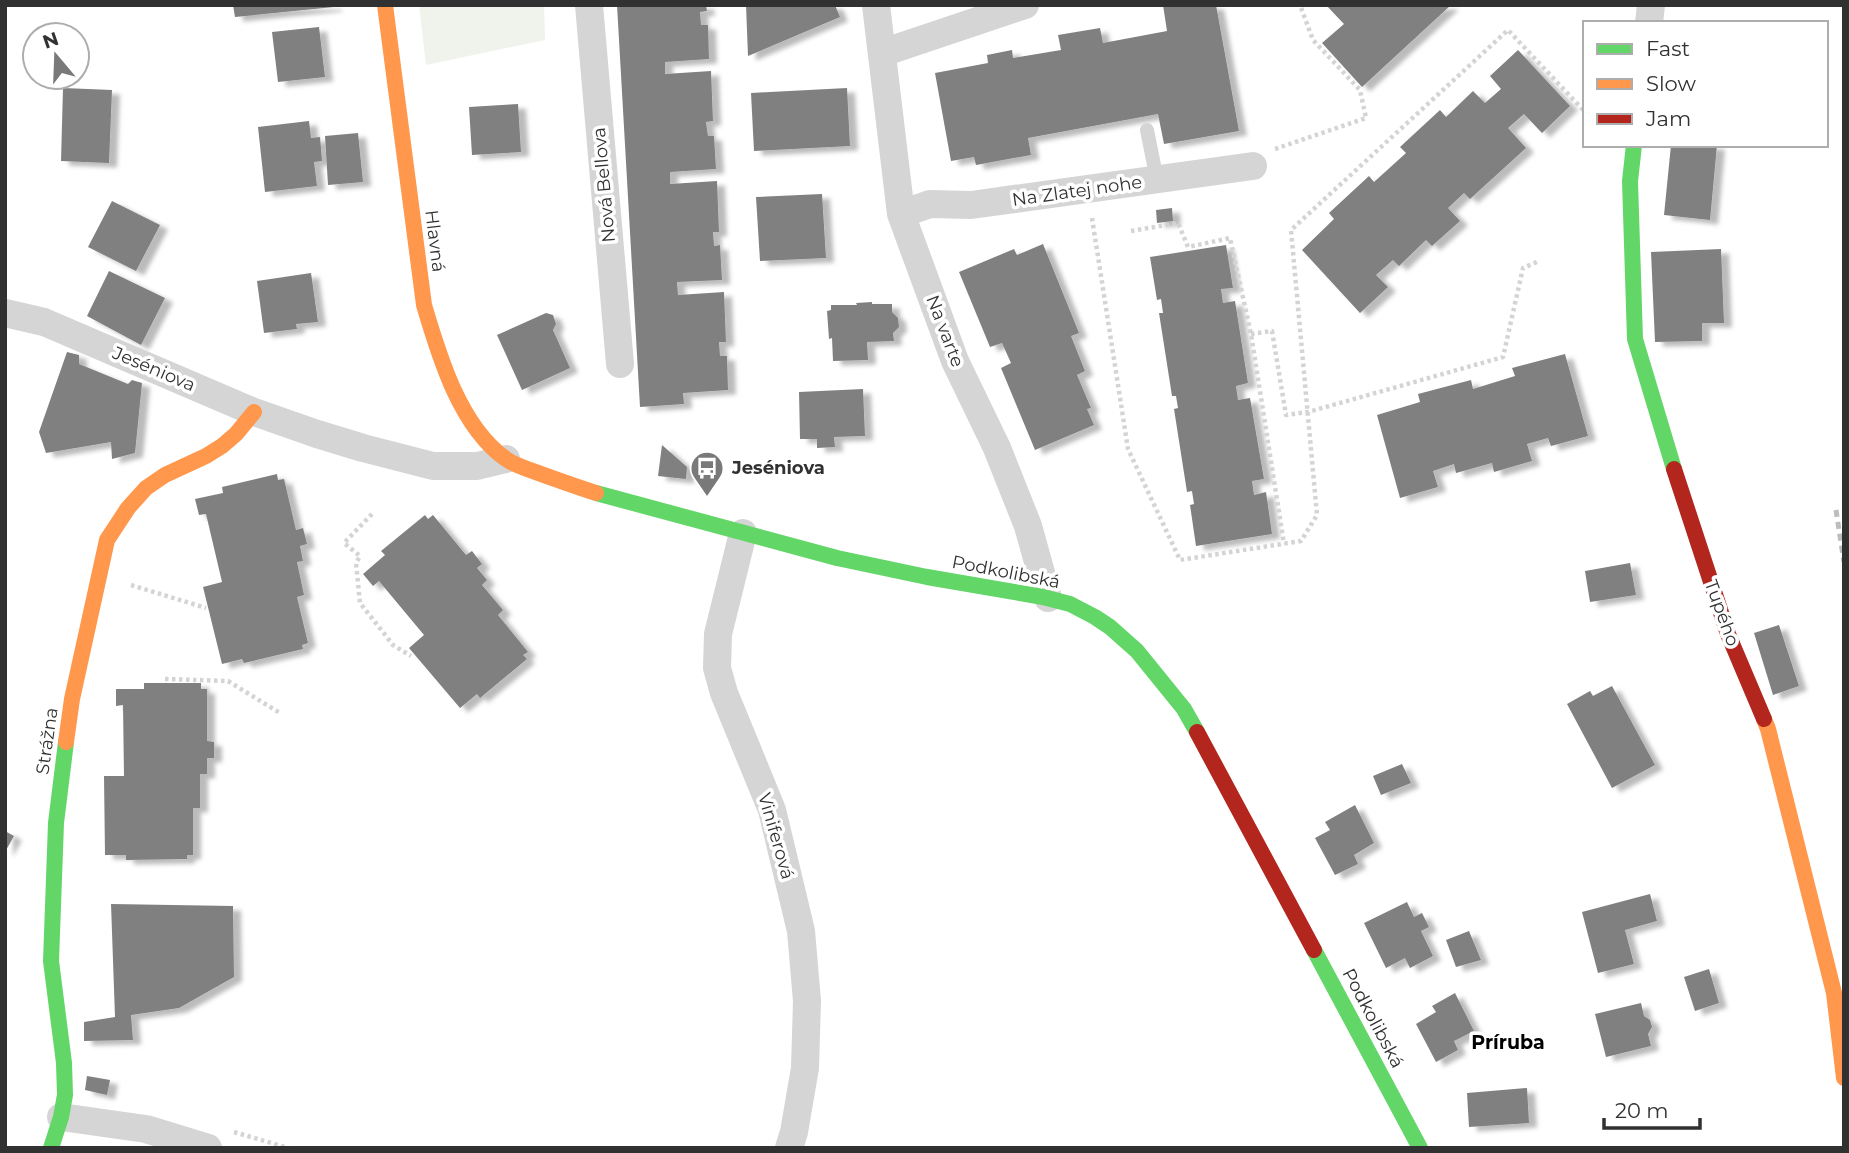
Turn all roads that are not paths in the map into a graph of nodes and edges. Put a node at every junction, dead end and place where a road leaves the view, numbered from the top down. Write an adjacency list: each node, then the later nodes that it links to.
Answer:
1 (385, 5): 14 (street, Hlavná)
2 (589, 5): 12 (street, Nová Bellova)
3 (876, 5): 5 (street, Na varte)
4 (1025, 5): 5 (street)
5 (882, 54): 10 (street, Na varte)
6 (1147, 130): 9 (lane)
7 (1634, 147): 17 (street, Tupého)
8 (1253, 166): 9 (street, Na Zlatej nohe)
9 (1157, 180): 10 (street, Na Zlatej nohe)
10 (901, 214): 16 (street, Na varte)
11 (5, 313): 13 (street, Jeséniova)
12 (620, 364)
13 (254, 412): 14 (street, Jeséniova); 18 (street, Strážna)
14 (506, 460): 15 (street, Podkolibská)
15 (743, 533): 16 (street, Podkolibská); 21 (street, Viniferová)
16 (1048, 598): 22 (street, Podkolibská)
17 (1844, 1078)
18 (61, 1117): 19 (street, Strážna); 20 (street)
19 (51, 1148)
20 (208, 1148)
21 (789, 1148)
22 (1420, 1148)

